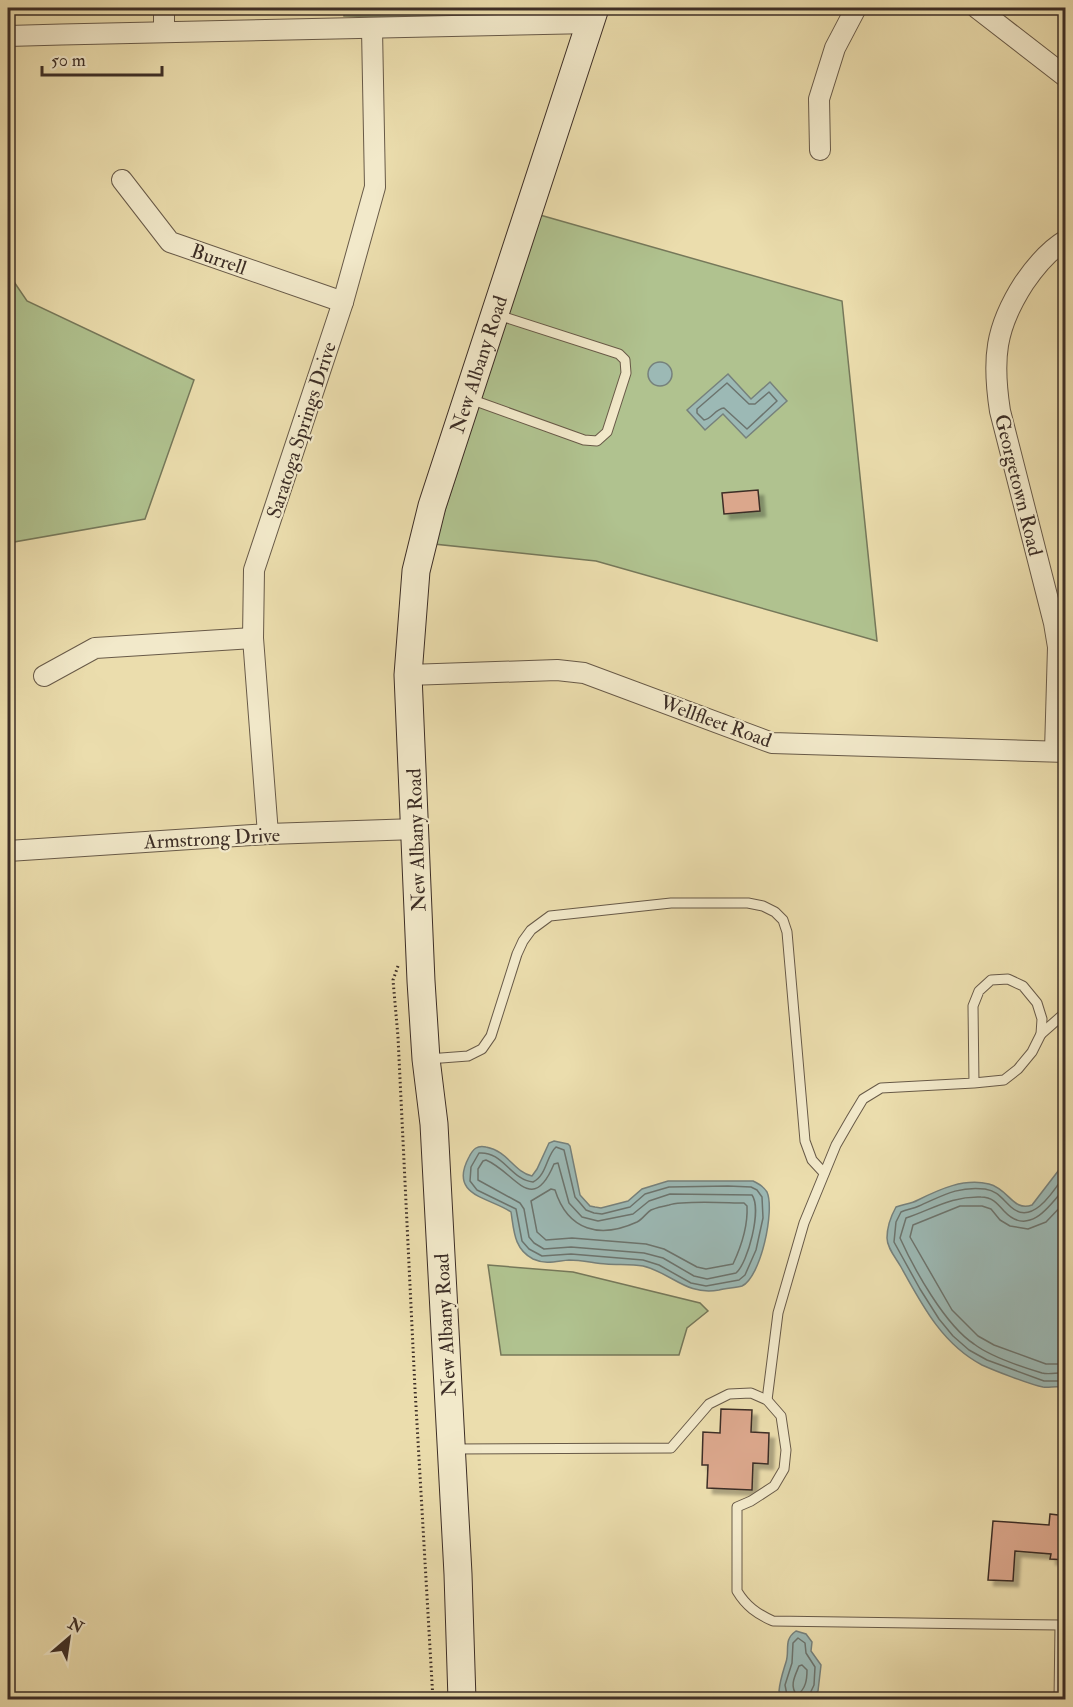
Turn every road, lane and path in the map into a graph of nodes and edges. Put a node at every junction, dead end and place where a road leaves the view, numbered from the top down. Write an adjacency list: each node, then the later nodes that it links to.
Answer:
1 (164, 8): 6 (street)
2 (856, 8): 9 (street)
3 (977, 8): 8 (street)
4 (593, 16): 5 (street); 13 (street, New Albany Road)
5 (372, 29): 6 (street); 12 (street, Saratoga Springs Drive)
6 (164, 30): 7 (street)
7 (8, 36)
8 (1065, 77)
9 (820, 150)
10 (122, 180): 12 (street, Burrell)
11 (1065, 240): 18 (street, Georgetown Road)
12 (343, 302): 15 (street, Saratoga Springs Drive)
13 (495, 314): 14 (street, New Albany Road); 14 (lane)
14 (468, 398): 16 (street, New Albany Road)
15 (253, 638): 17 (street); 20 (street, Saratoga Springs Drive)
16 (408, 675): 18 (street, Wellfleet Road); 19 (street, New Albany Road)
17 (44, 676)
18 (1060, 752)
19 (416, 829): 20 (street, Armstrong Drive); 25 (street, New Albany Road)
20 (268, 834): 21 (street, Armstrong Drive)
21 (8, 851)
22 (398, 966): 30 (path)
23 (1065, 1012): 24 (lane)
24 (1041, 1034): 26 (lane); 26 (lane)
25 (426, 1059): 27 (lane); 29 (street, New Albany Road)
26 (974, 1083): 27 (lane)
27 (824, 1173): 28 (lane)
28 (767, 1400): 29 (lane); 32 (lane)
29 (452, 1449): 31 (street, New Albany Road)
30 (433, 1700)
31 (462, 1700)
32 (1059, 1700)

